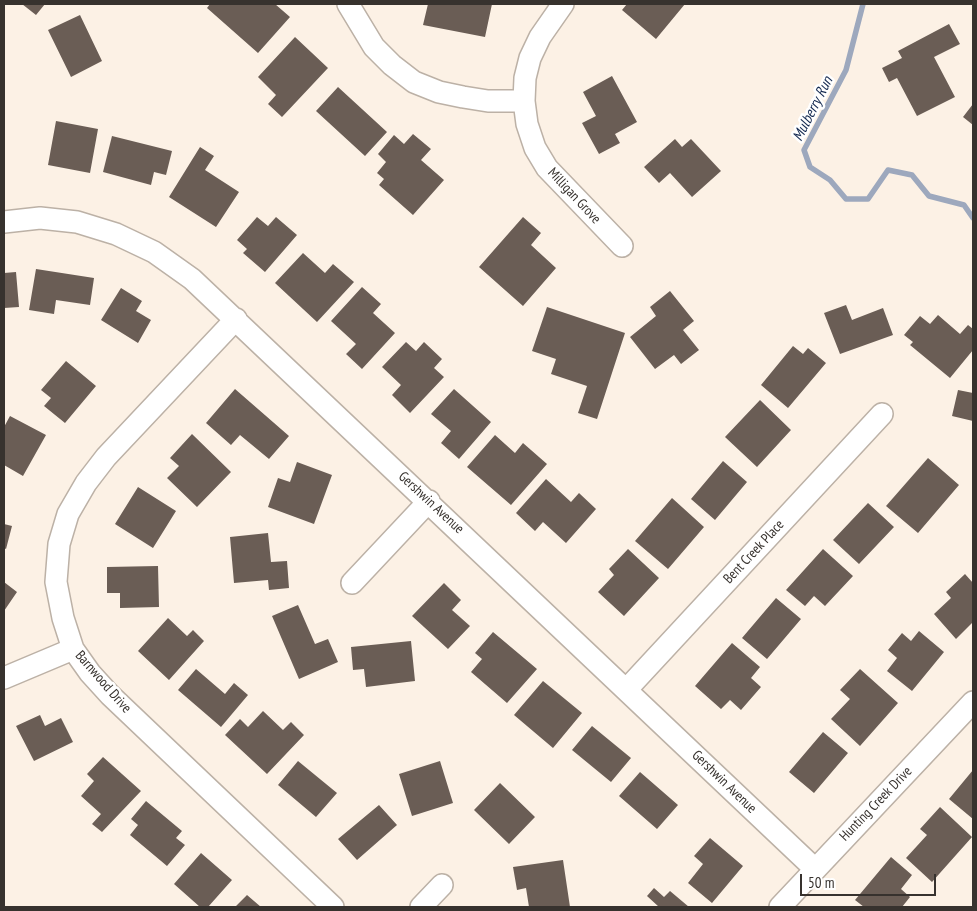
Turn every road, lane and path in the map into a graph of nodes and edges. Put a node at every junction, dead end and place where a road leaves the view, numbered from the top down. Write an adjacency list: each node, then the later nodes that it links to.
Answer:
1 (348, 4): 3 (street)
2 (563, 4): 3 (street, Milligan Grove)
3 (524, 100): 5 (street, Milligan Grove)
4 (4, 222): 6 (street, Gershwin Avenue)
5 (622, 246)
6 (236, 319): 8 (street, Gershwin Avenue); 10 (street, Barnwood Drive)
7 (882, 414): 12 (street, Bent Creek Place)
8 (428, 501): 9 (street); 12 (street, Gershwin Avenue)
9 (352, 583)
10 (73, 649): 11 (street); 16 (street, Barnwood Drive)
11 (4, 678)
12 (626, 689): 14 (street, Gershwin Avenue)
13 (973, 702): 14 (street, Hunting Creek Drive)
14 (815, 868): 18 (street, Hunting Creek Drive)
15 (442, 885): 17 (street)
16 (333, 907)
17 (421, 907)
18 (780, 907)

